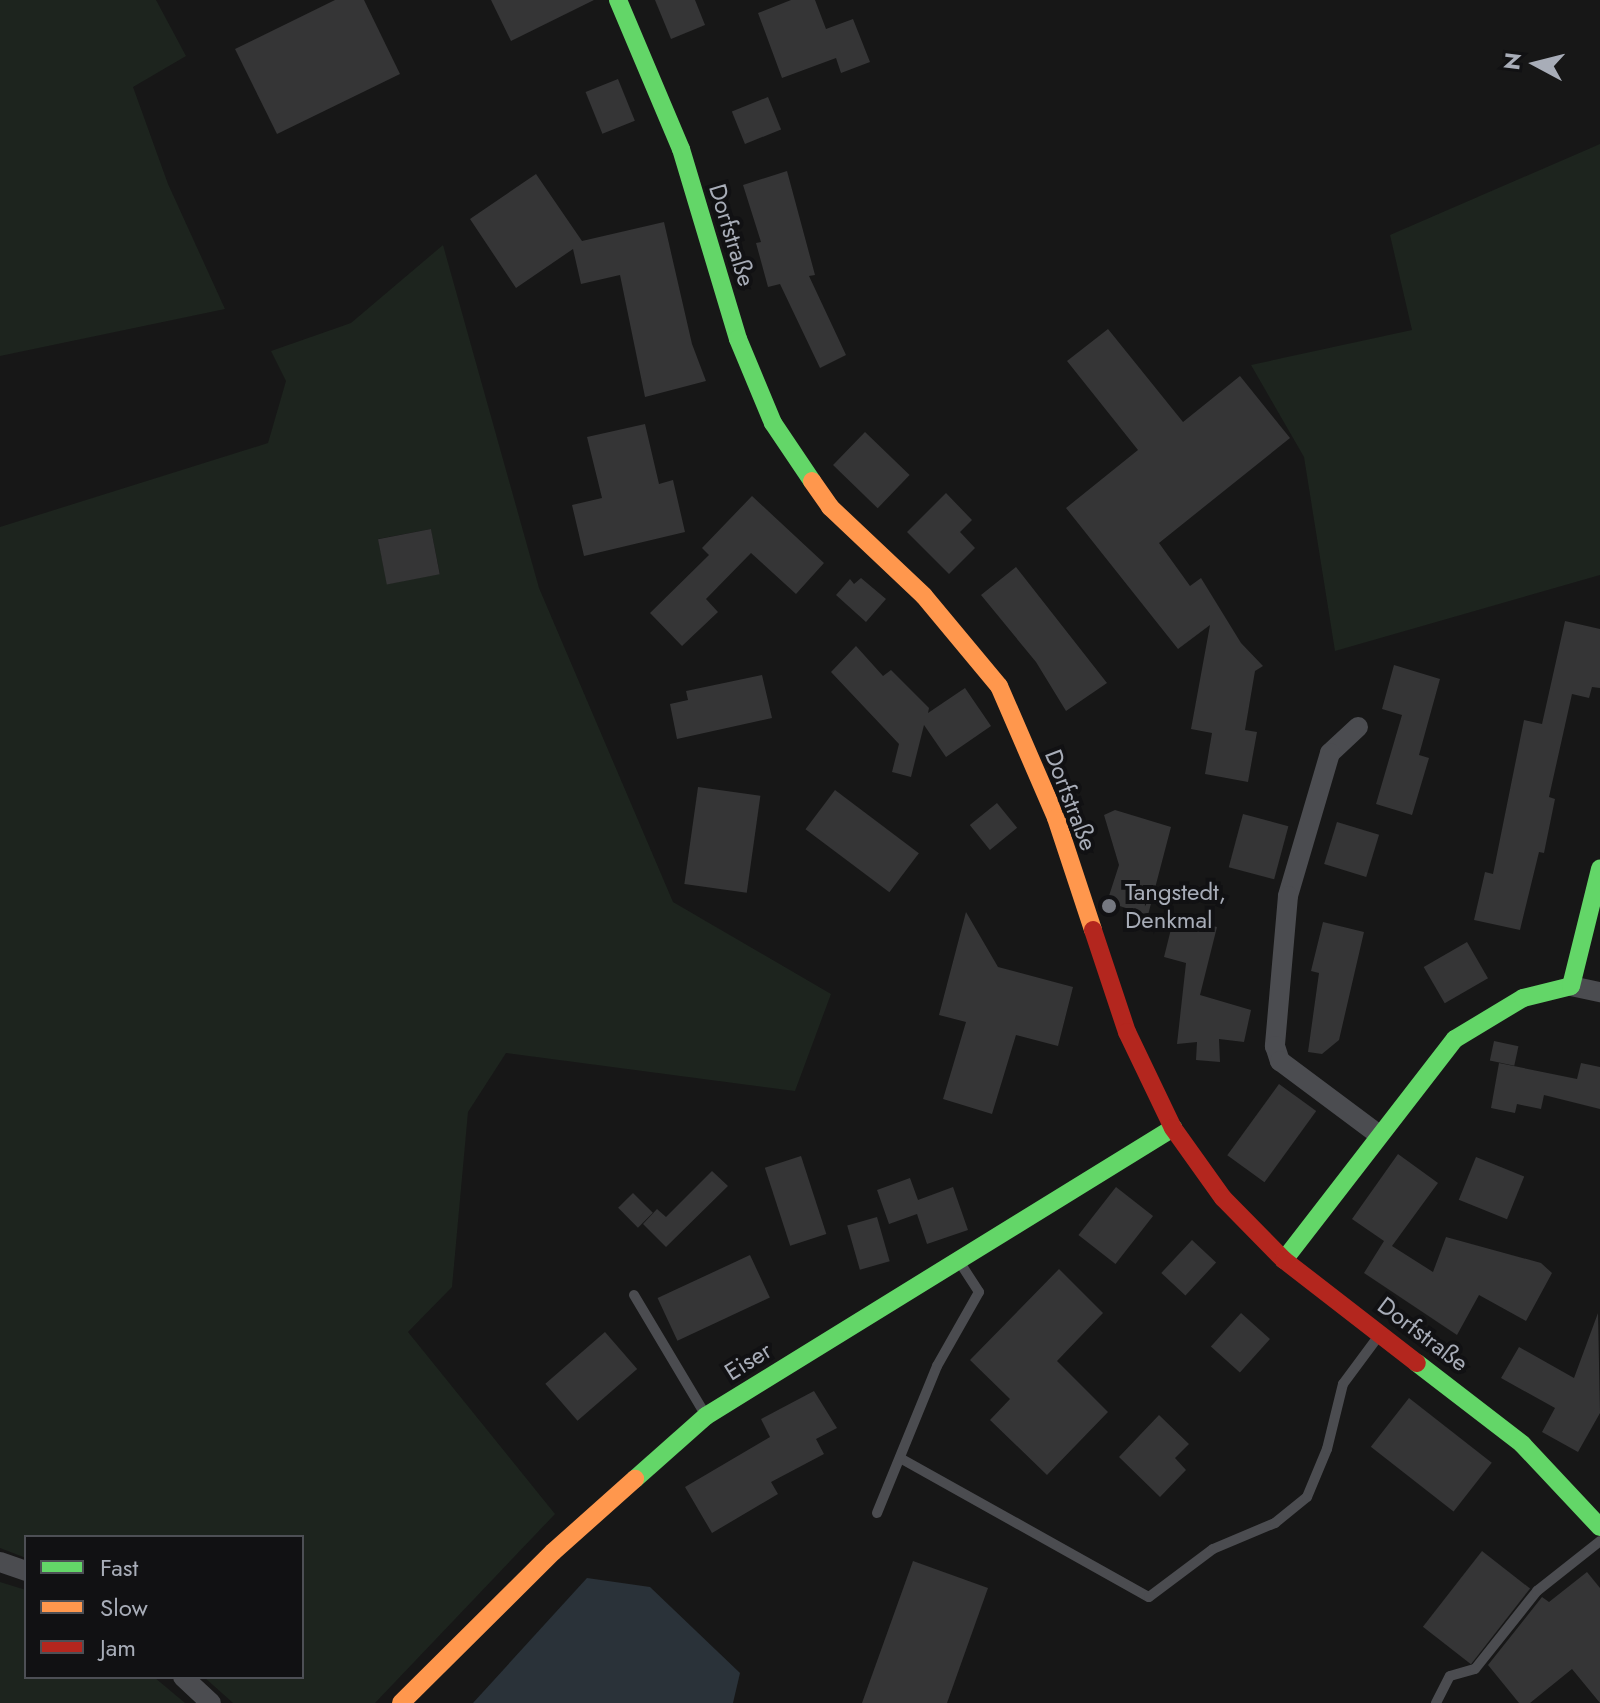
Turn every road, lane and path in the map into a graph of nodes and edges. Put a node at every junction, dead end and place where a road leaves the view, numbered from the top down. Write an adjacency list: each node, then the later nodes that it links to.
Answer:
1 (618, 0): 6 (main road, Dorfstraße)
2 (1358, 727): 7 (street)
3 (1600, 869): 4 (main road)
4 (1571, 986): 5 (street); 7 (main road)
5 (1600, 992)
6 (1173, 1128): 8 (main road, Eiser); 9 (main road, Dorfstraße)
7 (1378, 1134): 9 (main road)
8 (958, 1260): 12 (main road, Eiser); 13 (lane)
9 (1284, 1260): 11 (main road, Dorfstraße)
10 (634, 1295): 12 (lane)
11 (1381, 1333): 13 (lane); 15 (main road, Dorfstraße)
12 (706, 1416): 21 (main road, Eiser)
13 (900, 1458): 14 (lane)
14 (877, 1513)
15 (1600, 1527)
16 (1600, 1541): 22 (lane)
17 (0, 1562): 18 (street)
18 (24, 1570)
19 (185, 1679): 20 (street)
20 (211, 1703)
21 (401, 1703)
22 (1436, 1703)

